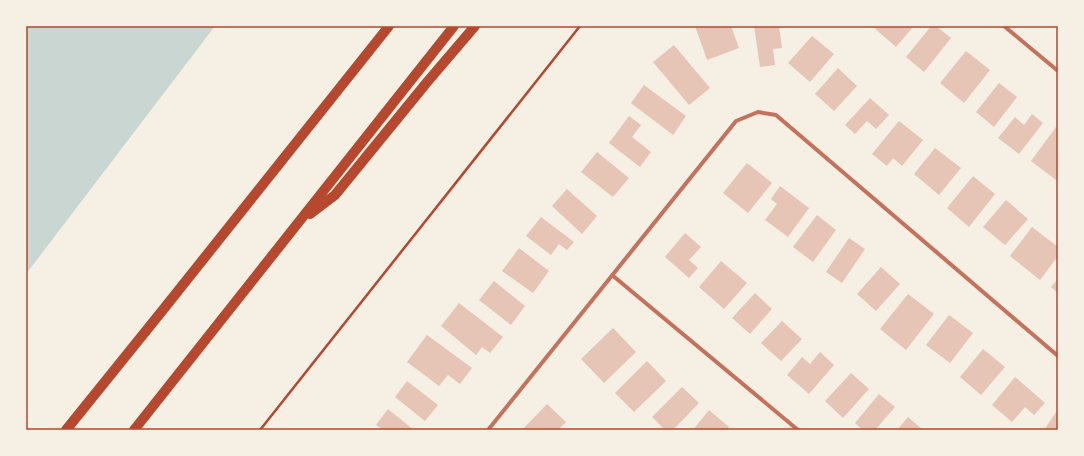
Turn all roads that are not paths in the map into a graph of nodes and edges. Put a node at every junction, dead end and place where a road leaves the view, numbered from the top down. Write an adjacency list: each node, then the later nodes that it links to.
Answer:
1 (389, 26): 9 (main road)
2 (454, 26): 6 (main road)
3 (475, 26): 6 (main road)
4 (1004, 26): 5 (street)
5 (1058, 71)
6 (297, 224): 10 (main road)
7 (612, 275): 8 (street); 11 (street); 12 (street)
8 (1058, 356)
9 (66, 430)
10 (134, 430)
11 (488, 430)
12 (798, 430)

